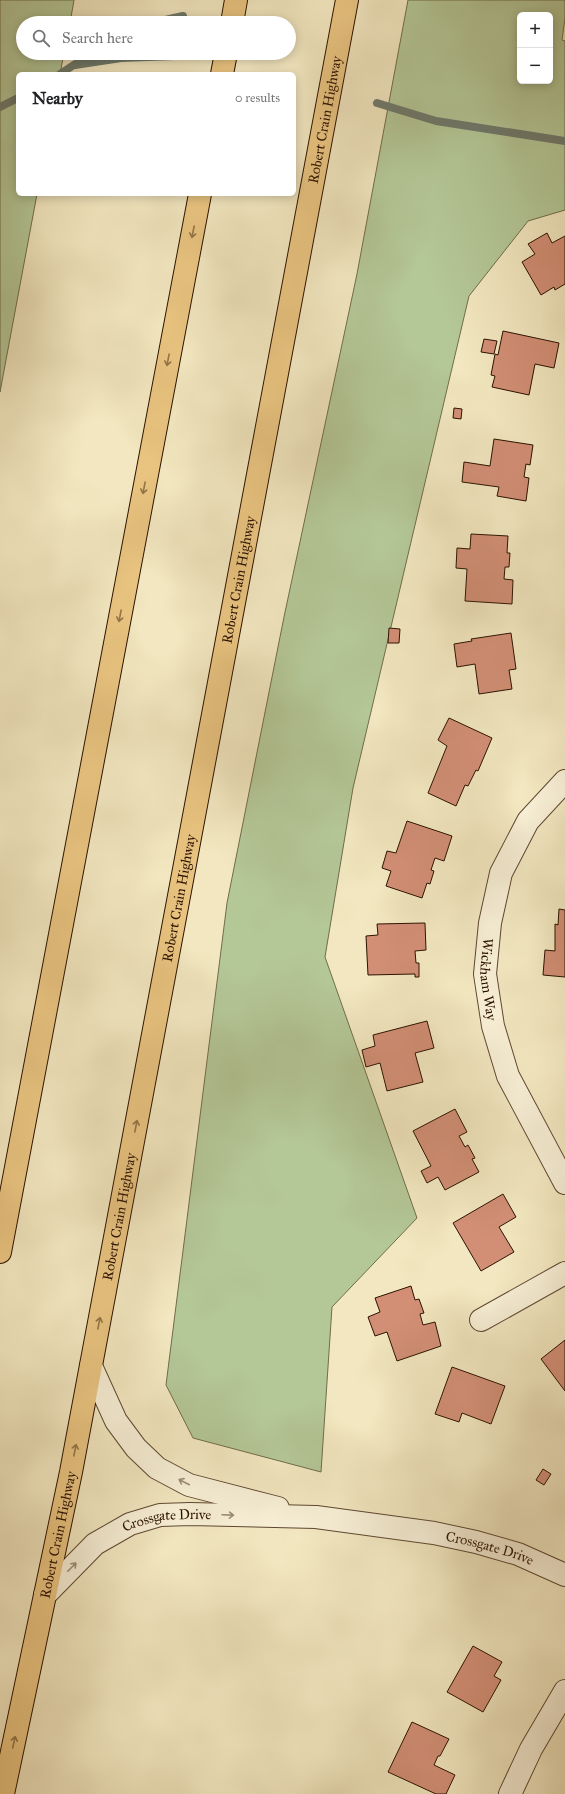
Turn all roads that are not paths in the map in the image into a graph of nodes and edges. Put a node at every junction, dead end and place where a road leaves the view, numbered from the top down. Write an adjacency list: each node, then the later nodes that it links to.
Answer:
1 (236, 0): 3 (highway)
2 (347, 0): 12 (highway, Robert Crain Highway, one-way to 2)
3 (233, 16)
4 (225, 60): 5 (highway)
5 (222, 72)
6 (200, 196): 9 (highway, one-way to 9)
7 (565, 781): 8 (street, Wickham Way)
8 (565, 1183)
9 (0, 1252)
10 (565, 1273): 11 (street)
11 (481, 1320)
12 (90, 1366): 13 (street, Crossgate Drive, one-way to 12); 15 (highway, Robert Crain Highway, one-way to 12)
13 (316, 1517): 14 (street, Crossgate Drive); 15 (street, Crossgate Drive, one-way to 13)
14 (565, 1575)
15 (45, 1595): 17 (highway, Robert Crain Highway, one-way to 15)
16 (565, 1691): 18 (street)
17 (3, 1794)
18 (510, 1794)

